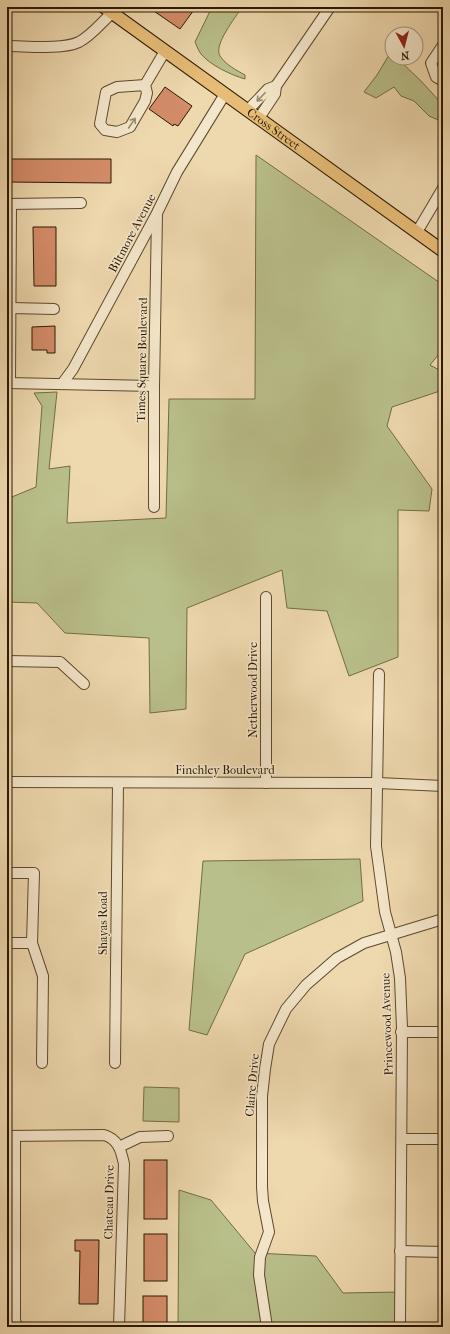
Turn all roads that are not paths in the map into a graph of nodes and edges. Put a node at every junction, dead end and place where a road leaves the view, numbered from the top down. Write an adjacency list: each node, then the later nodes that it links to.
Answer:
1 (330, 7): 8 (street)
2 (108, 10): 4 (street); 5 (main road, Cross Street)
3 (443, 45): 6 (street)
4 (7, 46)
5 (165, 51): 7 (street); 9 (main road, Cross Street)
6 (443, 81)
7 (145, 85): 7 (street, one-way to 7)
8 (276, 86): 10 (street, one-way to 10); 11 (street)
9 (225, 94): 10 (main road, Cross Street); 15 (street, Biltmore Avenue)
10 (248, 110): 11 (main road, Cross Street)
11 (259, 118): 16 (main road, Cross Street)
12 (443, 188): 16 (street)
13 (82, 203): 14 (street)
14 (9, 204): 19 (street)
15 (157, 213): 21 (street, Biltmore Avenue); 22 (street, Times Square Boulevard)
16 (417, 232): 17 (main road, Cross Street)
17 (443, 251)
18 (54, 309): 19 (street)
19 (10, 314): 20 (street)
20 (8, 383): 21 (street)
21 (62, 384): 22 (street)
22 (154, 386): 23 (street, Times Square Boulevard)
23 (154, 507)
24 (266, 597): 30 (street, Netherwood Drive)
25 (7, 661): 27 (street)
26 (379, 674): 31 (street, Princewood Avenue)
27 (84, 684)
28 (7, 782): 29 (street, Finchley Boulevard)
29 (118, 783): 30 (street, Finchley Boulevard); 40 (street, Shayas Road)
30 (266, 783): 31 (street, Finchley Boulevard)
31 (378, 783): 32 (street, Finchley Boulevard); 35 (street, Princewood Avenue)
32 (443, 786)
33 (7, 873): 37 (street)
34 (443, 919): 35 (street, Claire Drive)
35 (391, 934): 38 (street, Princewood Avenue); 51 (street, Claire Drive)
36 (7, 943): 37 (street)
37 (32, 943): 41 (street)
38 (401, 1032): 39 (street); 44 (street, Princewood Avenue)
39 (443, 1032)
40 (115, 1063)
41 (42, 1064)
42 (11, 1136): 46 (street); 49 (street)
43 (168, 1136): 46 (street)
44 (402, 1138): 45 (street); 47 (street, Princewood Avenue)
45 (443, 1139)
46 (119, 1147): 50 (street, Chateau Drive)
47 (400, 1251): 48 (street); 52 (street, Princewood Avenue)
48 (443, 1252)
49 (18, 1327)
50 (119, 1327)
51 (267, 1327)
52 (400, 1327)

